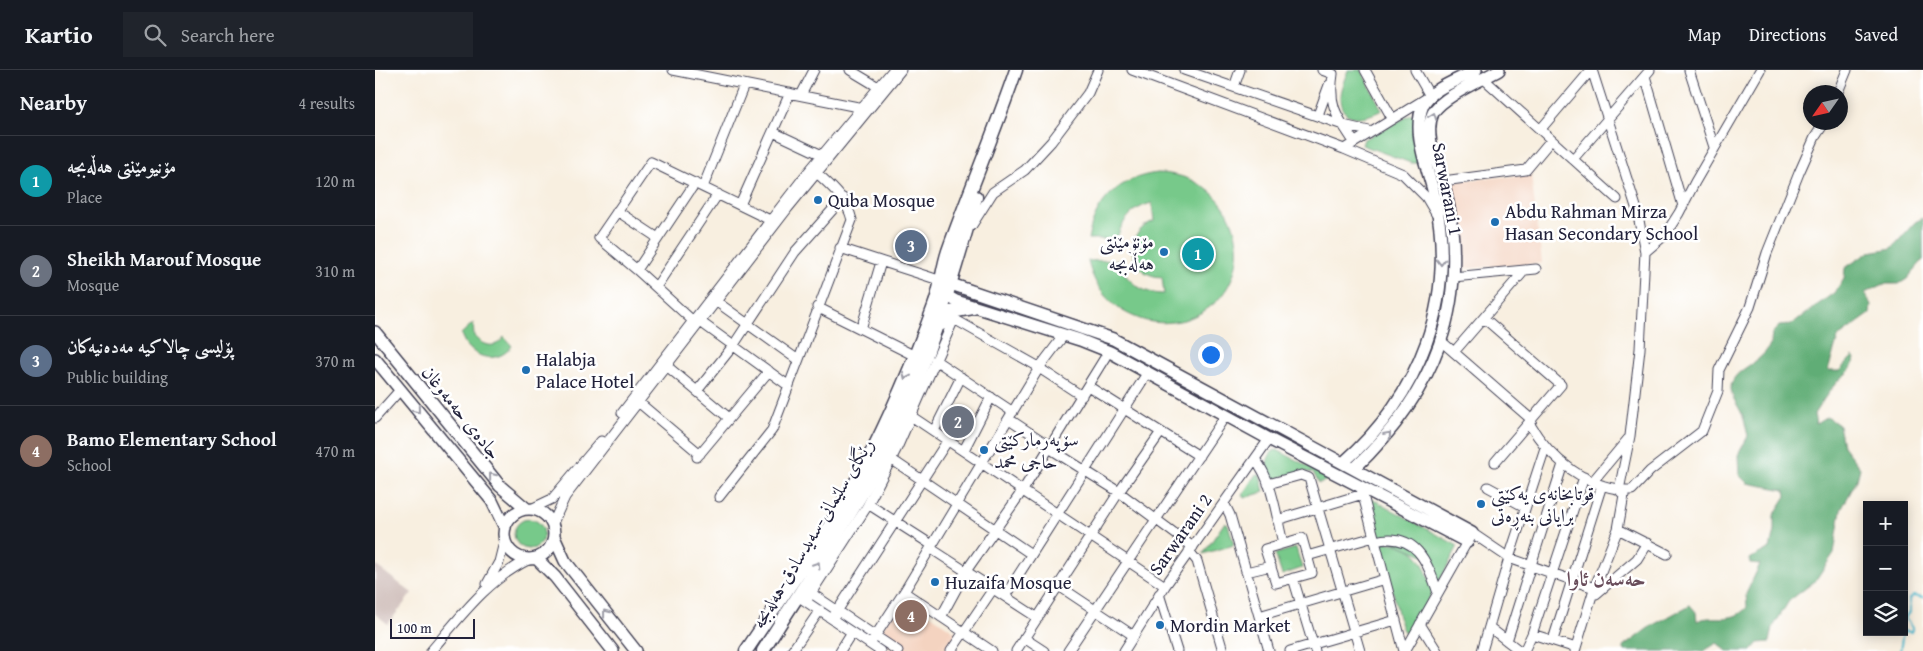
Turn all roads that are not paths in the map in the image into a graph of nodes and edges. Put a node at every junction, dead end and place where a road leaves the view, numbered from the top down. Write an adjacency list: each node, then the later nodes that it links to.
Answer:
1 (814, 70): 28 (street)
2 (850, 70): 26 (street)
3 (893, 70): 26 (street)
4 (901, 70): 35 (street)
5 (1016, 70): 67 (highway, رێگای سلێمانی-سەیدسادق-هەلەبجە)
6 (1020, 70): 57 (highway)
7 (1098, 70): 57 (street)
8 (1132, 70): 43 (street)
9 (1184, 70): 25 (street)
10 (1240, 70): 25 (street)
11 (1322, 70): 20 (street)
12 (1365, 70): 32 (street)
13 (1415, 70): 29 (street)
14 (1499, 70): 22 (main road)
15 (1591, 70): 33 (street); 36 (street)
16 (1689, 70): 42 (street)
17 (1760, 70): 42 (street)
18 (1847, 70): 24 (street)
19 (675, 71): 23 (street)
20 (1334, 72): 31 (street); 34 (street)
21 (1647, 73): 33 (street); 53 (street)
22 (1472, 74): 29 (main road); 36 (street); 47 (main road, one-way to 22)
23 (744, 85): 27 (street); 48 (street)
24 (1841, 85)
25 (1234, 87): 31 (street)
26 (880, 88): 30 (street)
27 (790, 93): 28 (street); 39 (street)
28 (801, 95): 30 (street)
29 (1430, 96): 32 (street); 55 (main road, Sarwarani 1)
30 (863, 108): 35 (street)
31 (1318, 115): 34 (street)
32 (1392, 118): 38 (street)
33 (1608, 119): 45 (street); 60 (street)
34 (1343, 125): 38 (street); 41 (street)
35 (850, 127): 44 (street); 46 (street)
36 (1540, 130): 40 (street)
37 (1820, 130): 131 (street)
38 (1369, 131): 41 (street)
39 (773, 132): 44 (street); 52 (street)
40 (1551, 140): 45 (street); 47 (street)
41 (1354, 142): 43 (street)
42 (1715, 148): 53 (street)
43 (1344, 149): 55 (street)
44 (822, 155): 56 (street)
45 (1573, 159): 51 (street)
46 (817, 172): 50 (street); 65 (street)
47 (1443, 181): 66 (main road)
48 (699, 185): 49 (street); 54 (street); 58 (street)
49 (718, 194): 52 (street); 68 (street)
50 (843, 198): 59 (street); 75 (street)
51 (1617, 199)
52 (740, 205): 56 (street)
53 (1683, 206): 60 (street)
54 (617, 211): 58 (street); 63 (street)
55 (1439, 218): 70 (main road, Sarwarani 1, one-way to 70)
56 (770, 220): 65 (street)
57 (965, 236): 67 (highway)
58 (659, 238): 63 (street)
59 (840, 248): 61 (street); 71 (street)
60 (1645, 252): 109 (street)
61 (881, 262): 67 (street); 76 (street)
62 (1536, 269): 64 (street)
63 (637, 270): 68 (street)
64 (1525, 270): 66 (street); 73 (street)
65 (733, 275): 69 (street); 74 (street)
66 (1453, 276): 70 (main road)
67 (944, 285): 72 (main road); 84 (highway, رێگای سلێمانی-سەیدسادق-هەلەبجە); 84 (highway, رێگای سلێمانی-سەیدسادق-هەلەبجە); 88 (main road)
68 (656, 287): 74 (street)
69 (717, 302): 74 (street); 75 (street)
70 (1443, 302): 79 (main road); 121 (main road, Sarwarani 1)
71 (817, 307): 76 (street); 85 (street)
72 (973, 308): 78 (main road); 84 (highway)
73 (1484, 318): 82 (street); 106 (street)
74 (697, 322): 80 (street); 86 (street); 99 (street)
75 (747, 324): 80 (street); 85 (street)
76 (861, 329): 84 (street)
77 (375, 332): 140 (main road, جادەی حەمەوغان, one-way to 77)
78 (1064, 335): 81 (main road); 87 (street)
79 (1441, 342): 82 (street); 123 (main road, one-way to 79)
80 (733, 346): 89 (street); 96 (street)
81 (1109, 351): 90 (main road); 94 (street)
82 (1454, 352): 106 (street)
83 (375, 359): 95 (main road, جادەی حەمەوغان)
84 (925, 359): 87 (street); 91 (street); 103 (street); 180 (highway, رێگای سلێمانی-سەیدسادق-هەلەبجە)
85 (798, 360): 93 (street)
86 (668, 367): 96 (street); 99 (street)
87 (1039, 368): 97 (street); 101 (street)
88 (1171, 370): 92 (main road); 121 (main road)
89 (769, 371): 93 (street); 105 (street)
90 (1147, 372): 92 (main road); 100 (street)
91 (961, 377): 98 (street); 107 (street)
92 (1164, 381): 102 (main road)
93 (789, 386): 134 (street)
94 (1088, 386): 97 (street); 100 (street)
95 (400, 390): 104 (street); 148 (main road, جادەی حەمەوغان, one-way to 148)
96 (697, 392): 105 (street)
97 (1082, 396): 113 (street)
98 (991, 397): 101 (street); 115 (street)
99 (634, 404): 105 (street); 112 (street)
100 (1124, 408): 108 (street); 124 (street)
101 (1011, 415): 113 (street); 120 (street)
102 (1226, 415): 110 (main road); 116 (street)
103 (911, 416): 107 (street); 117 (street)
104 (375, 418)
105 (729, 418)
106 (1530, 422): 114 (street); 119 (street)
107 (934, 431): 111 (street)
108 (1161, 432): 116 (street); 133 (street)
109 (1630, 436): 125 (street); 131 (street)
110 (1269, 439): 118 (street, Sarwarani 2); 132 (main road)
111 (948, 440): 115 (street); 126 (street)
112 (602, 444): 140 (street); 145 (street)
113 (1049, 447): 124 (street); 130 (street)
114 (1545, 448): 122 (street); 139 (street)
115 (964, 450): 120 (street)
116 (1199, 456): 142 (street)
117 (891, 459): 126 (street); 136 (street)
118 (1255, 459): 127 (street); 135 (street, Sarwarani 2)
119 (1495, 462)
120 (983, 463): 130 (street); 137 (street)
121 (1343, 463): 123 (main road)
122 (1563, 464): 125 (street); 165 (street)
123 (1354, 469): 150 (main road)
124 (1084, 470): 133 (street); 141 (street)
125 (1588, 479): 128 (street); 168 (street)
126 (921, 480): 137 (street); 144 (street)
127 (1268, 484): 138 (street); 143 (street)
128 (1602, 485): 131 (street); 171 (street)
129 (1488, 487): 139 (street)
130 (1023, 490): 141 (street); 147 (street)
131 (1619, 490): 146 (street)
132 (1362, 491): 138 (street); 150 (main road); 152 (street)
133 (1119, 492): 142 (street); 149 (street)
134 (719, 497)
135 (1223, 503): 156 (street, Sarwarani 2); 167 (street)
136 (868, 504): 144 (street); 180 (street)
137 (957, 505): 147 (street); 155 (street)
138 (1318, 507): 143 (street); 157 (street)
139 (1525, 507): 162 (street)
140 (529, 509): 145 (main road); 148 (main road)
141 (1057, 513): 149 (street); 158 (street)
142 (1155, 519): 156 (street); 163 (street)
143 (1277, 520): 153 (street)
144 (894, 521): 155 (street); 185 (street)
145 (553, 524): 151 (main road)
146 (1618, 529): 154 (street); 178 (street)
147 (995, 530): 158 (street); 166 (street)
148 (505, 533): 161 (main road); 175 (street)
149 (1092, 536): 163 (street); 172 (street)
150 (1469, 537): 162 (street); 179 (street)
151 (554, 538): 161 (main road); 207 (main road, one-way to 151)
152 (1375, 539): 157 (street); 170 (street); 179 (street)
153 (1283, 543): 160 (street); 164 (street)
154 (1647, 543): 159 (street); 178 (street)
155 (931, 546): 166 (street); 177 (street)
156 (1191, 549): 173 (street, Sarwarani 2); 221 (street)
157 (1330, 550): 160 (street); 176 (street)
158 (1031, 554): 182 (street)
159 (1667, 554)
160 (1307, 556): 169 (street)
161 (533, 558): 175 (street); 206 (main road)
162 (1509, 558): 165 (street); 193 (street)
163 (1128, 561): 173 (street); 186 (street)
164 (1271, 566): 167 (street); 169 (street)
165 (1530, 566): 168 (street); 201 (street)
166 (966, 571): 174 (street); 188 (street)
167 (1246, 572): 187 (street)
168 (1551, 574): 171 (street); 197 (street)
169 (1293, 578): 183 (street)
170 (1385, 578): 176 (street); 191 (street)
171 (1570, 581): 178 (street); 200 (street)
172 (1059, 586): 186 (street); 189 (street)
173 (1165, 586): 181 (street, Sarwarani 2)
174 (993, 588): 182 (street); 196 (street)
175 (484, 590): 205 (street)
176 (1342, 591): 183 (street); 195 (street)
177 (904, 592): 188 (street); 199 (street)
178 (1595, 592): 204 (street)
179 (1438, 593): 192 (street)
180 (801, 594): 184 (street); 185 (street); 208 (highway, رێگای سلێمانی-سەیدسادق-هەلەبجە); 209 (highway, رێگای سلێمانی-سەیدسادق-هەلەبجە)
181 (1159, 594): 202 (street, Sarwarani 2); 220 (street)
182 (1005, 596): 189 (street)
183 (1301, 604): 187 (street); 203 (street)
184 (820, 610): 190 (street); 210 (street)
185 (838, 610): 190 (street); 199 (street)
186 (1095, 610): 202 (street); 218 (street)
187 (1259, 616): 222 (street)
188 (941, 617): 196 (street)
189 (1038, 618): 198 (street)
190 (832, 619): 194 (street)
191 (1396, 620): 195 (street); 225 (street)
192 (1420, 624): 225 (street); 226 (street)
193 (1489, 627): 201 (street); 227 (street)
194 (852, 632): 199 (street); 211 (street)
195 (1354, 632): 203 (street); 224 (street)
196 (963, 633): 214 (street); 215 (street)
197 (1532, 634): 200 (street); 228 (street)
198 (1025, 638): 216 (street); 217 (street)
199 (872, 640): 212 (street); 213 (street)
200 (1553, 640): 204 (street)
201 (1507, 641): 228 (street)
202 (1133, 643): 219 (street, Sarwarani 2)
203 (1314, 648): 223 (street)
204 (1575, 650)
205 (431, 651)
206 (613, 651)
207 (636, 651)
208 (746, 651)
209 (763, 651)
210 (792, 651)
211 (840, 651)
212 (880, 651)
213 (898, 651)
214 (951, 651)
215 (992, 651)
216 (1016, 651)
217 (1044, 651)
218 (1068, 651)
219 (1124, 651)
220 (1177, 651)
221 (1223, 651)
222 (1269, 651)
223 (1290, 651)
224 (1360, 651)
225 (1404, 651)
226 (1437, 651)
227 (1482, 651)
228 (1522, 651)

